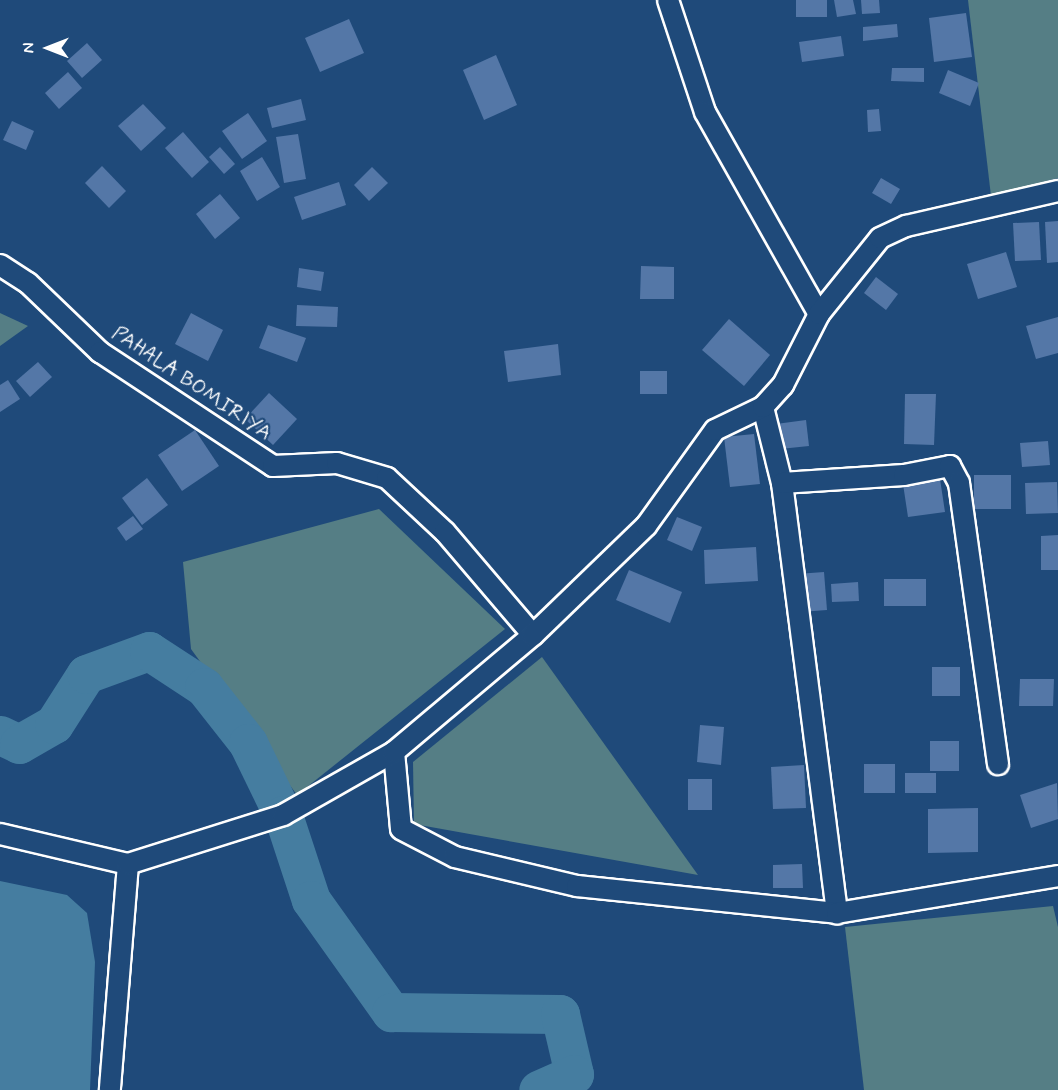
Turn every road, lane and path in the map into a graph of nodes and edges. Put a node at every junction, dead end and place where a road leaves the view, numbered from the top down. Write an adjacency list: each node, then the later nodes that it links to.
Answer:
1 (668, 0): 4 (street)
2 (1058, 191): 4 (street)
3 (0, 265): 7 (street, PAHALA BOMIRIYA)
4 (819, 314): 5 (street)
5 (763, 407): 6 (street); 7 (street)
6 (782, 483): 9 (street); 13 (street)
7 (532, 635): 8 (street)
8 (394, 752): 11 (street); 13 (street)
9 (998, 764)
10 (0, 834): 11 (street)
11 (128, 864): 14 (street)
12 (1058, 876): 13 (street)
13 (837, 913)
14 (110, 1090)

